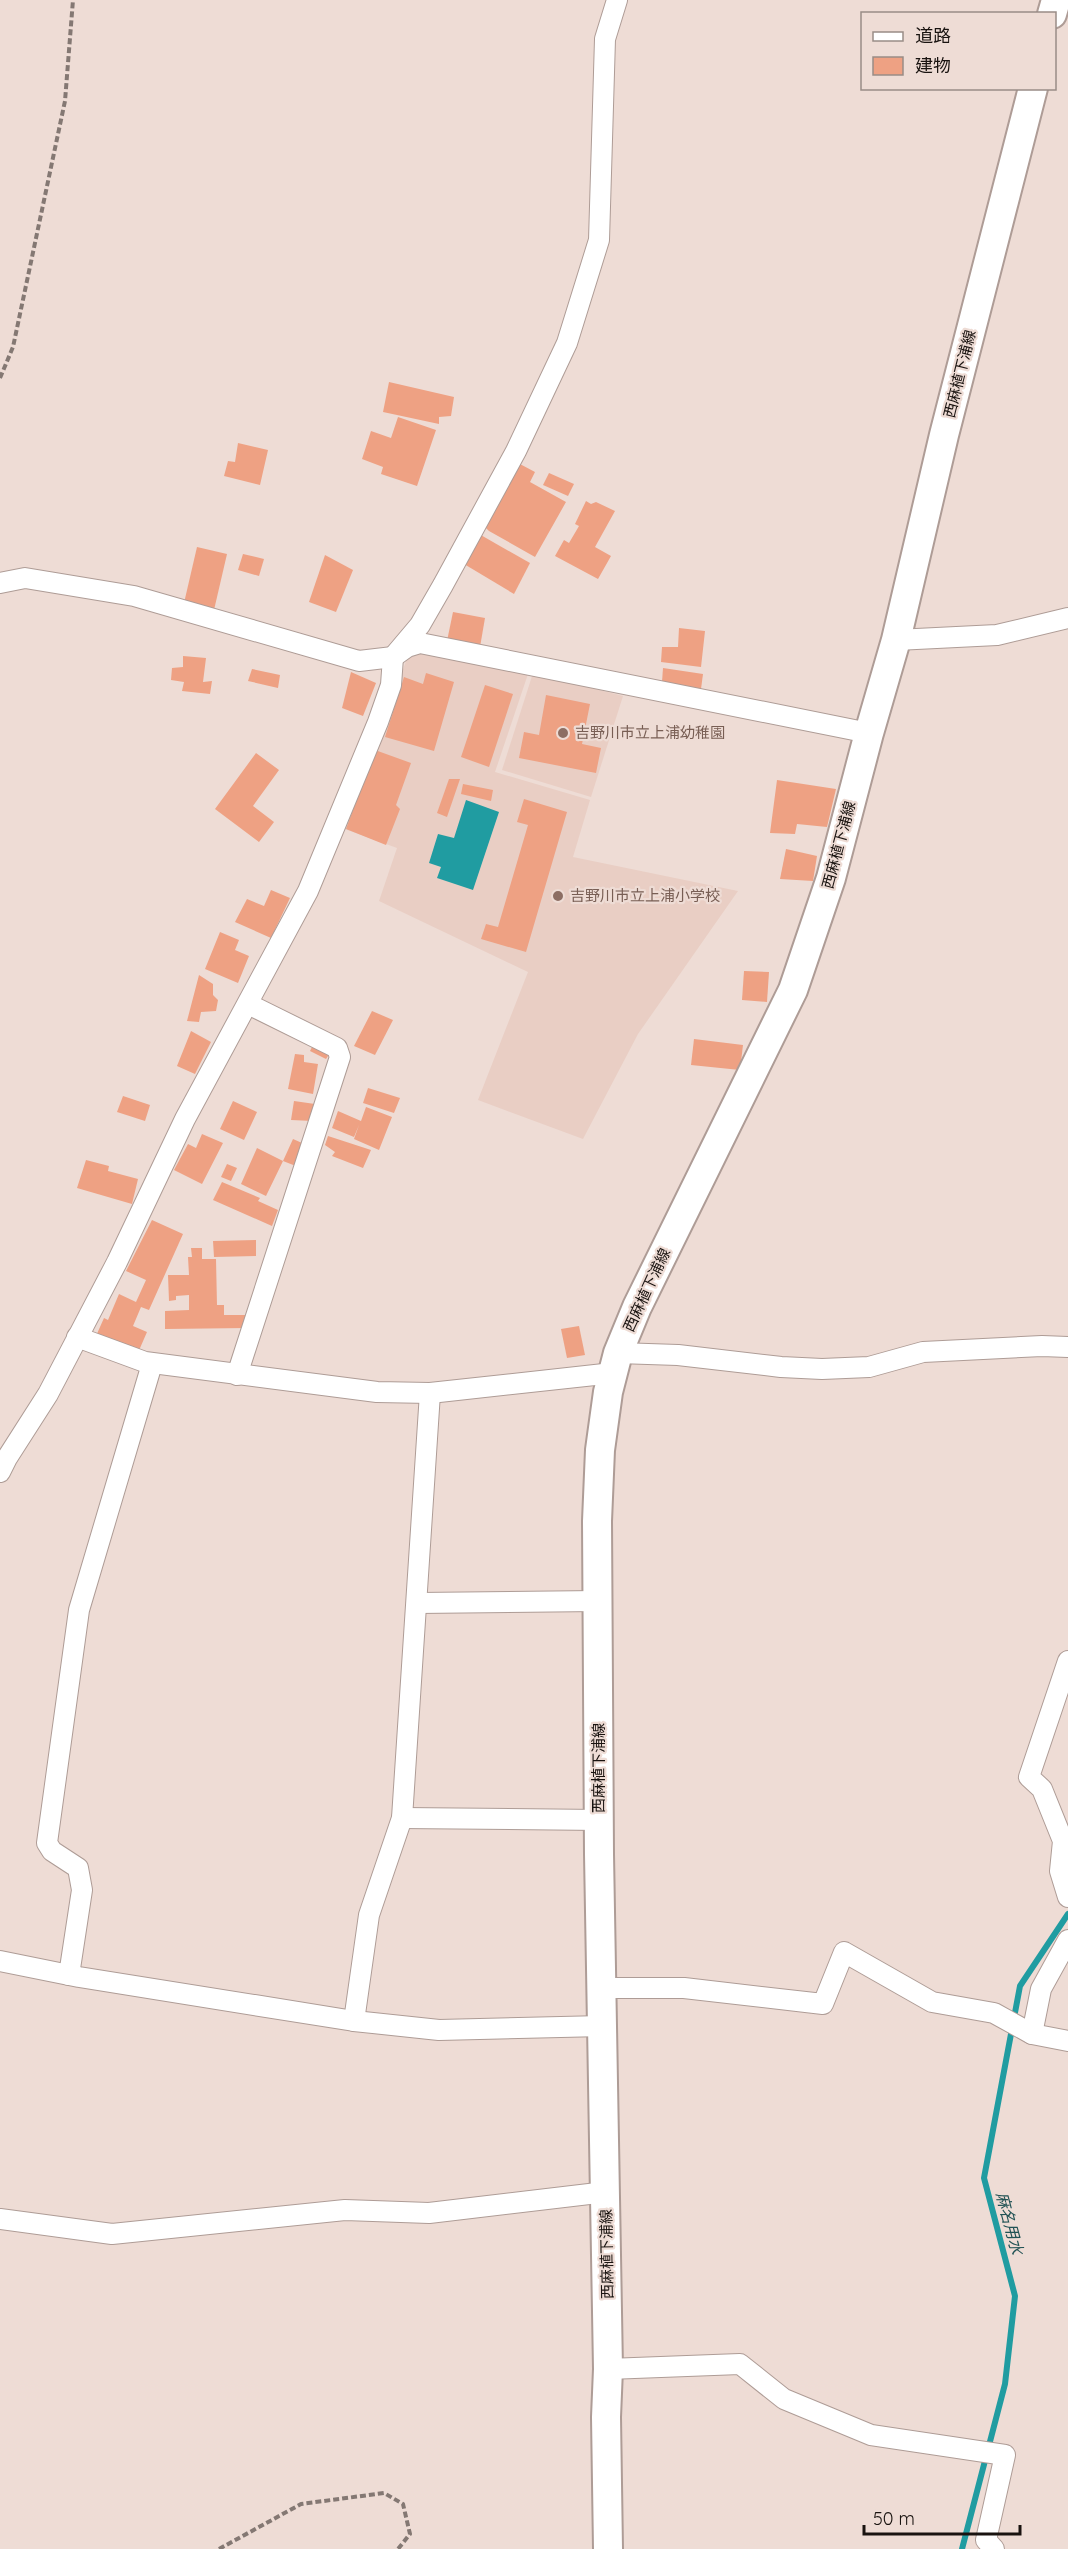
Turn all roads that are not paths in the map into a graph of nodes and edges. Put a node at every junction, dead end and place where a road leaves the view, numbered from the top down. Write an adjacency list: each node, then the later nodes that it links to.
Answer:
1 (617, 0): 6 (street)
2 (1032, 90): 5 (main road, 西麻植下浦線)
3 (0, 583): 6 (street)
4 (1068, 618): 5 (street)
5 (896, 640): 7 (main road, 西麻植下浦線)
6 (393, 657): 7 (street); 8 (street)
7 (869, 733): 11 (main road, 西麻植下浦線)
8 (248, 1004): 9 (street); 13 (street)
9 (77, 1337): 12 (street); 15 (street)
10 (1068, 1347): 11 (street)
11 (615, 1363): 14 (street); 16 (main road, 西麻植下浦線)
12 (152, 1364): 13 (street); 24 (street)
13 (237, 1375): 14 (street)
14 (430, 1393): 17 (street)
15 (2, 1462)
16 (598, 1601): 17 (street); 20 (main road, 西麻植下浦線)
17 (418, 1603): 19 (street)
18 (1068, 1662): 21 (street)
19 (402, 1818): 20 (street); 26 (street)
20 (599, 1820): 25 (main road, 西麻植下浦線)
21 (1067, 1896)
22 (1068, 1940): 28 (street)
23 (0, 1961): 24 (street)
24 (69, 1975): 26 (street)
25 (602, 1988): 27 (main road, 西麻植下浦線); 28 (street)
26 (354, 2021): 27 (street)
27 (603, 2026): 30 (main road, 西麻植下浦線)
28 (1032, 2034): 29 (street)
29 (1068, 2041)
30 (606, 2192): 31 (street); 32 (main road, 西麻植下浦線)
31 (0, 2219)
32 (608, 2369): 33 (main road, 西麻植下浦線); 34 (street)
33 (608, 2549)
34 (994, 2549)

